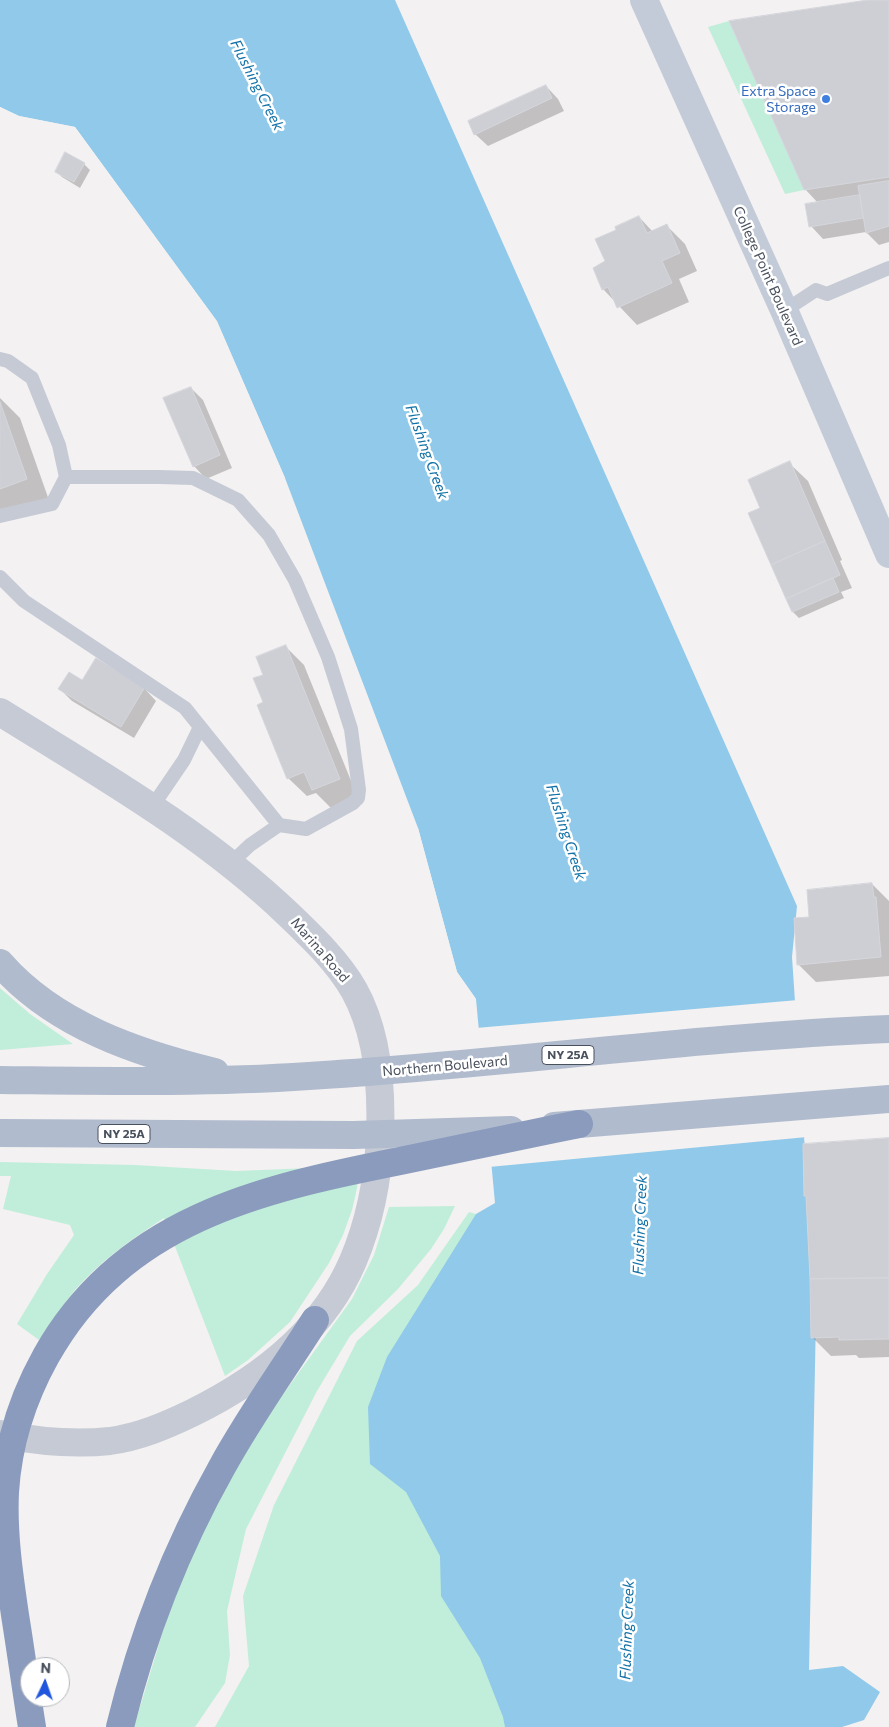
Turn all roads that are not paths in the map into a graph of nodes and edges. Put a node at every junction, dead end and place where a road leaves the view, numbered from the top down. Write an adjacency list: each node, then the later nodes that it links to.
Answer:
1 (647, 0): 3 (main road, College Point Boulevard)
2 (889, 268): 3 (lane)
3 (784, 311): 7 (main road, College Point Boulevard)
4 (0, 359): 5 (lane)
5 (66, 477): 6 (lane); 12 (lane)
6 (0, 516)
7 (889, 554)
8 (0, 578): 10 (lane)
9 (0, 712): 11 (street, Marina Road)
10 (200, 727): 11 (lane); 12 (lane)
11 (152, 807): 13 (street, Marina Road)
12 (279, 825): 13 (lane)
13 (231, 864): 21 (street, Marina Road)
14 (0, 963): 16 (main road)
15 (889, 1028): 16 (main road, Northern Boulevard / NY 25A)
16 (248, 1079): 17 (main road, Northern Boulevard / NY 25A)
17 (0, 1080)
18 (889, 1100): 19 (main road, NY 25A)
19 (579, 1124): 20 (main road, NY 25A); 23 (highway)
20 (0, 1133)
21 (315, 1320): 22 (street, Marina Road); 24 (highway)
22 (0, 1434)
23 (32, 1727)
24 (120, 1727)

